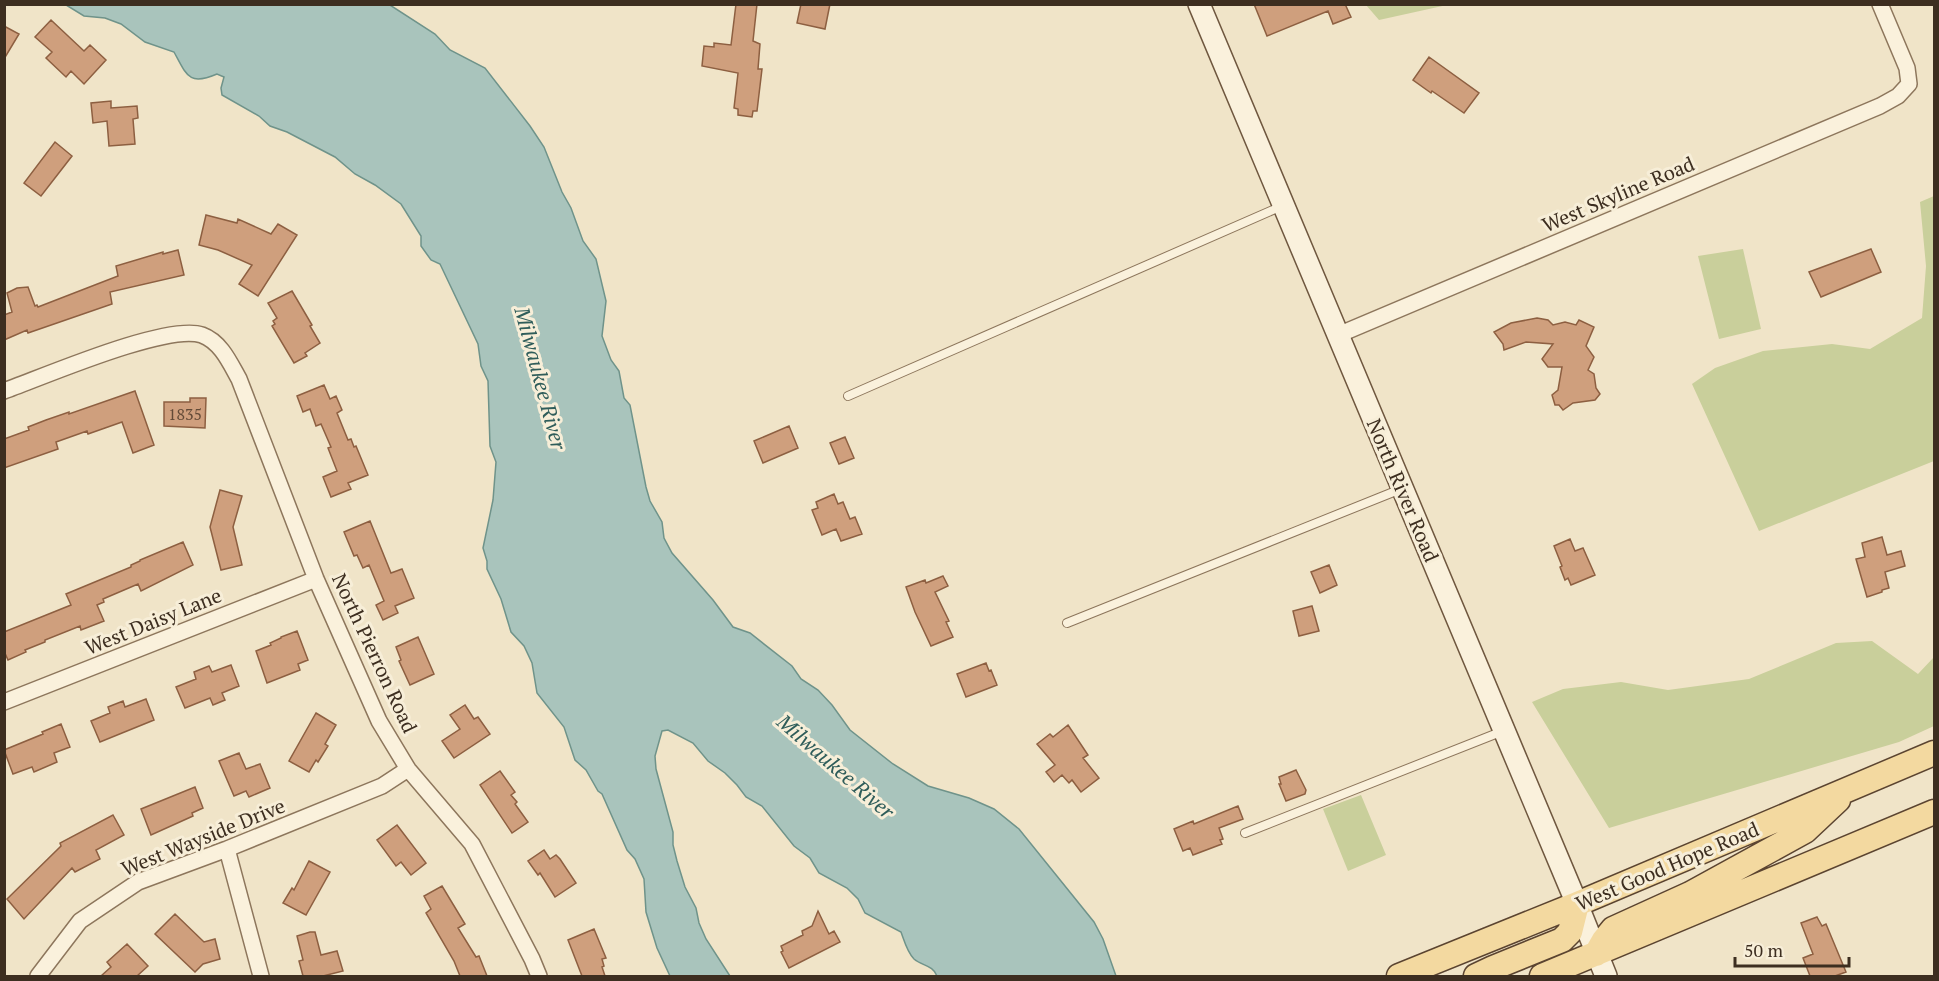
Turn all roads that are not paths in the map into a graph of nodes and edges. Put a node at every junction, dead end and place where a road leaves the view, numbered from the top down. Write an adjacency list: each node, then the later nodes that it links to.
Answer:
1 (1199, 4): 3 (street, North River Road)
2 (1880, 4): 4 (street, West Skyline Road)
3 (1284, 205): 4 (street, North River Road); 6 (lane)
4 (1338, 335): 7 (street, North River Road)
5 (4, 391): 8 (street, North Pierron Road)
6 (848, 396)
7 (1403, 489): 9 (lane); 11 (street, North River Road)
8 (316, 579): 10 (street, West Daisy Lane); 13 (street, North Pierron Road)
9 (1067, 623)
10 (4, 702)
11 (1504, 730): 16 (lane); 18 (street, North River Road)
12 (1935, 753): 14 (main road, West Good Hope Road)
13 (408, 769): 17 (street, West Wayside Drive); 22 (street, North Pierron Road)
14 (1850, 789): 18 (main road, West Good Hope Road); 19 (main road)
15 (1935, 812): 19 (main road)
16 (1245, 833)
17 (227, 849): 20 (street, West Wayside Drive); 21 (street)
18 (1577, 904): 19 (street, North River Road); 23 (main road, West Good Hope Road); 24 (main road)
19 (1596, 954): 25 (main road); 26 (street, North River Road)
20 (38, 976)
21 (261, 976)
22 (539, 976)
23 (1399, 976)
24 (1476, 976)
25 (1542, 976)
26 (1606, 976)

